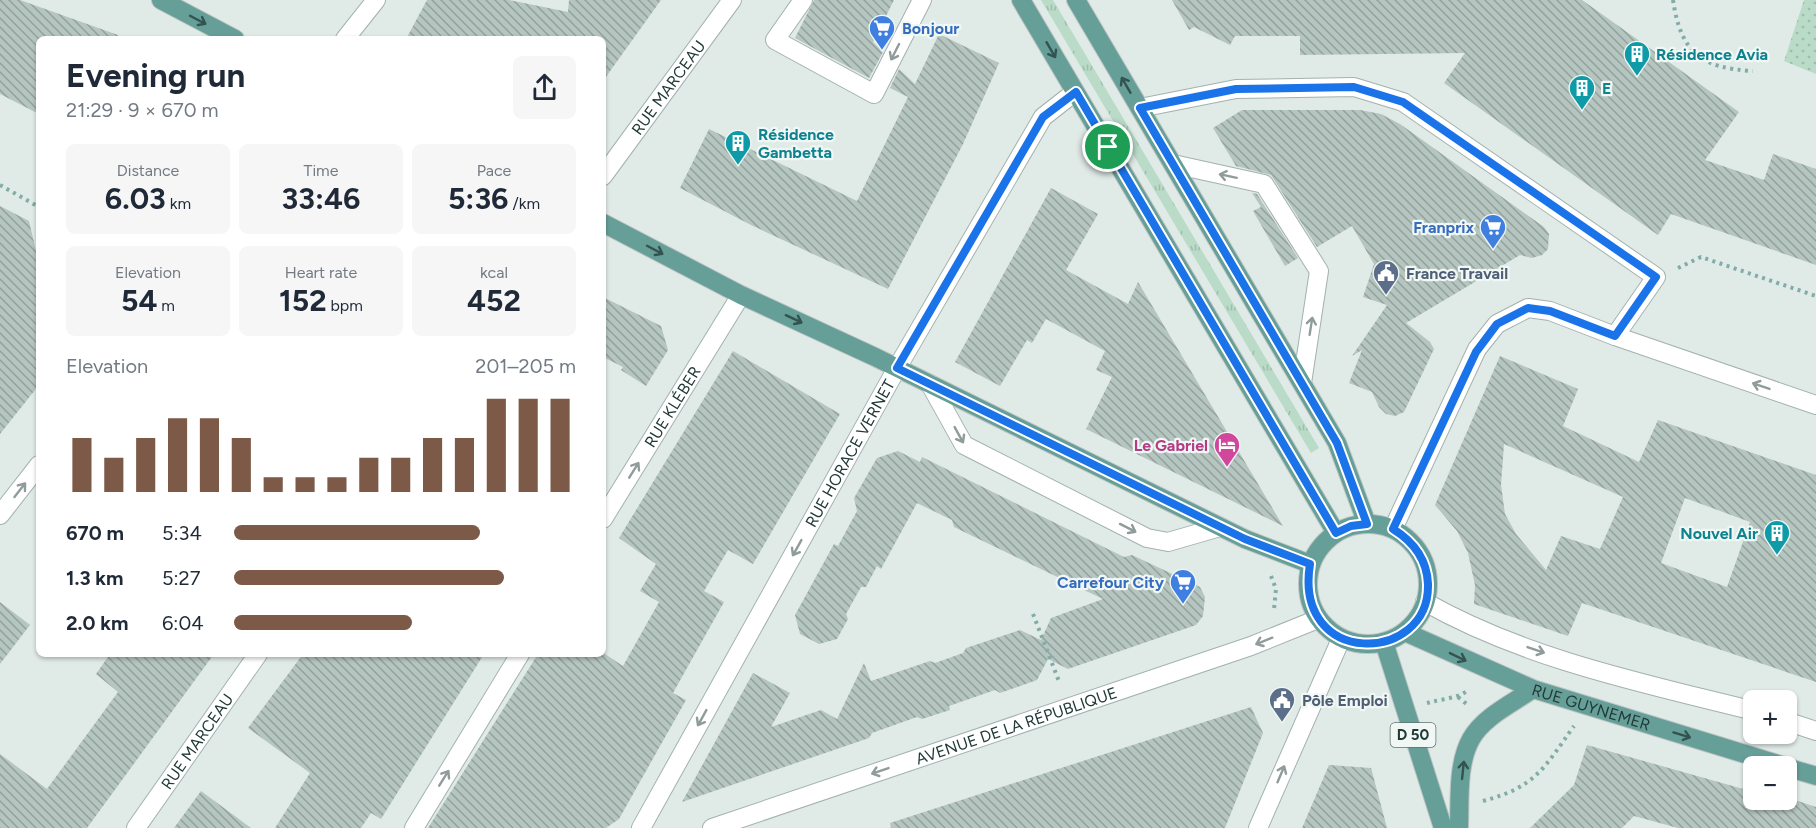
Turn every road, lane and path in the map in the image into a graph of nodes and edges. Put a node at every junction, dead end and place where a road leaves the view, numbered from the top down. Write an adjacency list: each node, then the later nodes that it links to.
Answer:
1 (160, 0): 9 (main road, one-way to 9)
2 (376, 0): 10 (street)
3 (732, 0): 15 (street, RUE MARCEAU)
4 (803, 0): 5 (street, one-way to 4)
5 (922, 0)
6 (1022, 0): 12 (main road, one-way to 12)
7 (1076, 0): 13 (main road, one-way to 7)
8 (1673, 0): 11 (path)
9 (229, 36)
10 (347, 36)
11 (1753, 71)
12 (1076, 92): 23 (street, RUE HORACE VERNET); 33 (main road)
13 (1140, 108): 14 (main road); 19 (street)
14 (1173, 164): 24 (main road); 24 (street, one-way to 14)
15 (606, 172)
16 (0, 185): 17 (path)
17 (36, 205)
18 (606, 225): 20 (main road, one-way to 20)
19 (1656, 277): 21 (path); 22 (street)
20 (741, 295): 23 (main road, one-way to 23); 28 (street, RUE KLÉBER, one-way to 20)
21 (1816, 296)
22 (1615, 336): 26 (street, one-way to 22); 32 (street)
23 (897, 368): 25 (main road); 60 (street, RUE HORACE VERNET, one-way to 60)
24 (1302, 383): 30 (main road)
25 (930, 384): 31 (main road); 31 (street, one-way to 31)
26 (1816, 405)
27 (36, 469): 29 (street, one-way to 27)
28 (606, 514)
29 (0, 515)
30 (1367, 524): 32 (main road); 33 (main road)
31 (1220, 527): 34 (main road)
32 (1393, 529): 36 (main road)
33 (1336, 533): 35 (main road)
34 (1254, 543): 35 (main road); 42 (path)
35 (1310, 564): 38 (main road)
36 (1425, 602): 39 (main road); 50 (street, one-way to 50)
37 (1033, 614): 49 (path)
38 (1318, 620): 40 (main road); 42 (street, AVENUE DE LA RÉPUBLIQUE, one-way to 42)
39 (1405, 632): 41 (main road); 45 (main road, RUE GUYNEMER, one-way to 45)
40 (1341, 639): 41 (main road); 63 (street, one-way to 40)
41 (1384, 642): 64 (main road, D 50)
42 (1251, 646): 49 (street, AVENUE DE LA RÉPUBLIQUE)
43 (256, 657): 58 (street, RUE MARCEAU)
44 (518, 657): 59 (street, one-way to 44)
45 (1533, 689): 48 (main road, RUE GUYNEMER); 56 (main road, one-way to 45)
46 (1467, 691): 47 (path)
47 (1431, 702)
48 (1588, 706): 53 (main road, RUE GUYNEMER, one-way to 53); 56 (path)
49 (1069, 707): 57 (street, AVENUE DE LA RÉPUBLIQUE, one-way to 57)
50 (1743, 708)
51 (1797, 725): 52 (street)
52 (1816, 731)
53 (1749, 756)
54 (1797, 770): 55 (main road, RUE GUYNEMER)
55 (1816, 776)
56 (1460, 807): 65 (main road)
57 (769, 809): 61 (street, AVENUE DE LA RÉPUBLIQUE); 62 (street)
58 (136, 828)
59 (414, 828)
60 (641, 828)
61 (712, 828)
62 (762, 828)
63 (1258, 828)
64 (1443, 828)
65 (1459, 828)

